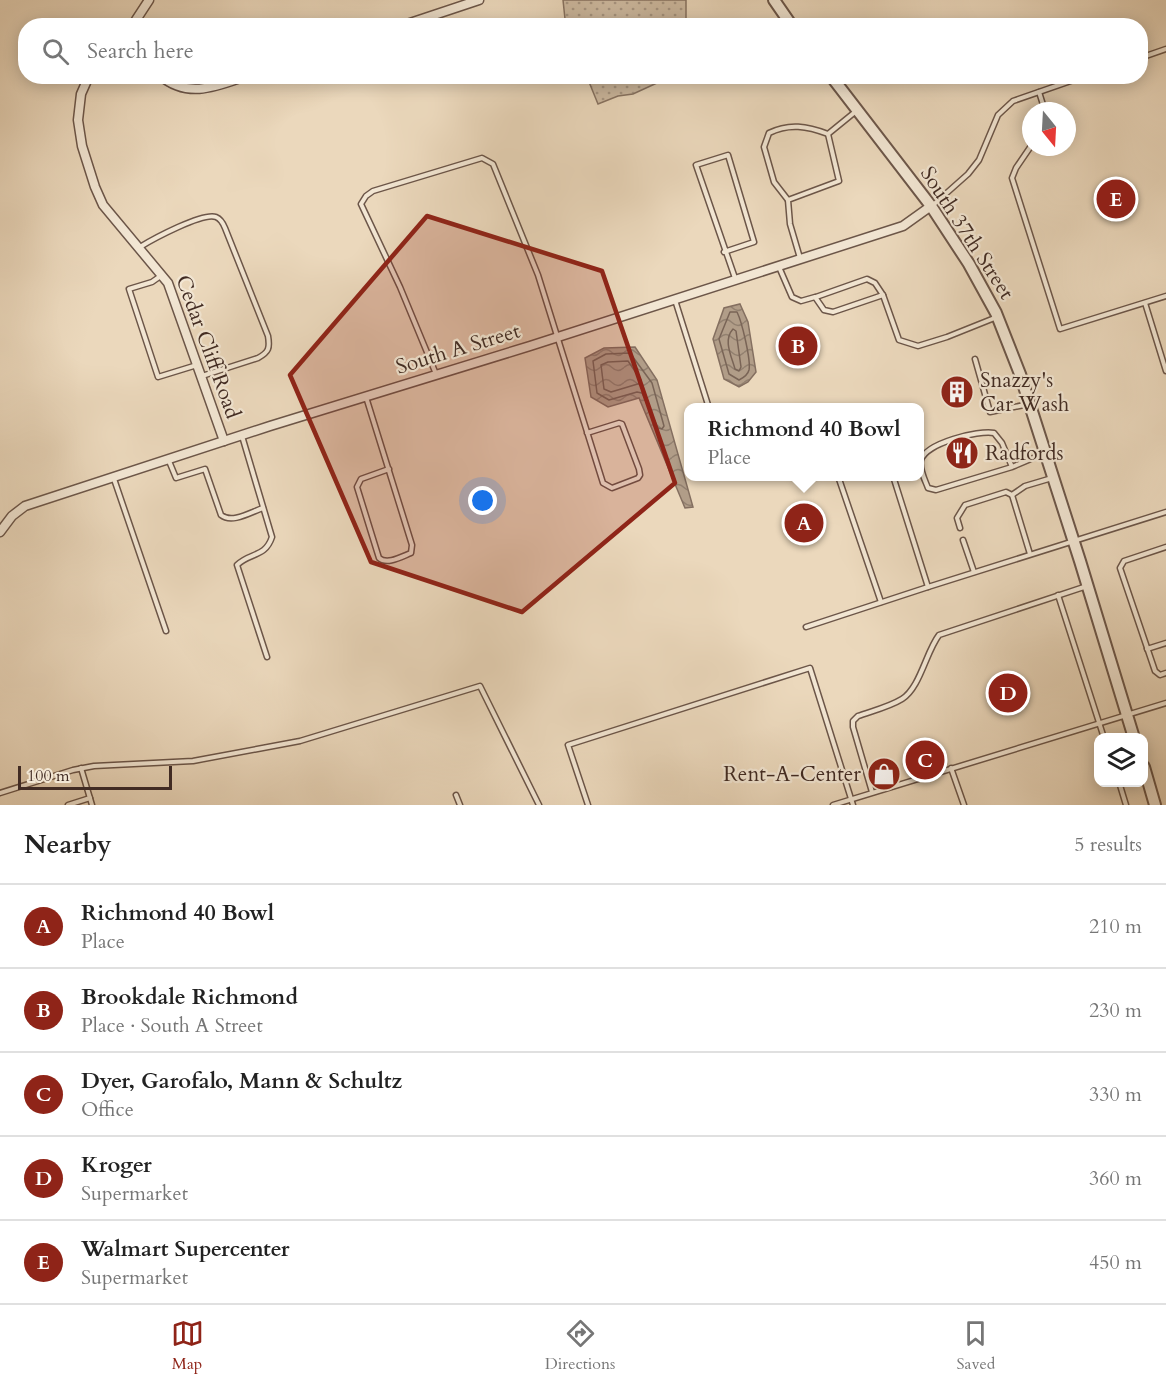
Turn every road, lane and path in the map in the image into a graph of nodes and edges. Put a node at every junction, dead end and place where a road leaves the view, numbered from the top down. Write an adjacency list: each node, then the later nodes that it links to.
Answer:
1 (149, 0): 4 (street)
2 (479, 0): 5 (street)
3 (774, 0): 6 (street)
4 (137, 18)
5 (425, 18)
6 (786, 18)
7 (1166, 49): 8 (lane)
8 (1148, 55)
9 (85, 84): 21 (street, Cedar Cliff Road)
10 (173, 84): 11 (street)
11 (221, 84)
12 (837, 84): 16 (street, South 37th Street)
13 (1062, 84): 14 (lane)
14 (1039, 92): 15 (lane); 20 (lane)
15 (1042, 102)
16 (857, 110): 17 (lane); 20 (street, South 37th Street)
17 (828, 134): 19 (lane); 19 (lane)
18 (1024, 156): 31 (lane)
19 (788, 201): 23 (lane)
20 (931, 206): 23 (street, South A Street); 32 (street, South 37th Street)
21 (139, 247): 25 (street, Cedar Cliff Road); 38 (lane)
22 (724, 252): 22 (lane); 26 (lane)
23 (800, 259): 24 (street, South A Street)
24 (778, 266): 26 (street, South A Street); 29 (lane)
25 (162, 275): 35 (street, Cedar Cliff Road); 35 (lane)
26 (735, 279): 30 (street, South A Street)
27 (883, 295): 29 (lane); 29 (lane); 32 (lane)
28 (1166, 296): 31 (lane)
29 (815, 297)
30 (675, 299): 33 (street, South A Street); 40 (lane)
31 (1144, 303): 36 (lane)
32 (998, 317): 41 (street, South 37th Street)
33 (557, 337): 37 (street, South A Street); 37 (lane); 42 (lane)
34 (975, 359): 41 (lane)
35 (197, 365): 38 (street, Cedar Cliff Road)
36 (1166, 371)
37 (436, 375): 39 (street, South A Street)
38 (201, 376): 44 (street, Cedar Cliff Road)
39 (366, 396): 43 (street, South A Street); 49 (lane)
40 (707, 403)
41 (1030, 404): 45 (street, South 37th Street)
42 (587, 433): 42 (lane)
43 (242, 435): 44 (street, South A Street); 56 (lane)
44 (224, 441): 47 (street, South A Street)
45 (1046, 453): 48 (lane); 51 (street, South 37th Street)
46 (924, 455): 48 (lane)
47 (169, 460): 52 (street, South A Street); 56 (lane)
48 (1012, 467): 50 (lane)
49 (389, 469): 49 (lane)
50 (924, 477)
51 (1053, 477): 55 (lane); 61 (street, South 37th Street)
52 (114, 478): 59 (street, South A Street); 70 (lane)
53 (839, 481): 68 (lane)
54 (894, 481): 66 (lane)
55 (1012, 495): 58 (lane); 63 (lane)
56 (263, 508): 73 (lane)
57 (1166, 512): 61 (lane)
58 (960, 528)
59 (0, 532)
60 (963, 540): 64 (lane)
61 (1074, 541): 63 (lane); 65 (street, South 37th Street)
62 (1166, 547): 72 (lane)
63 (1030, 554): 64 (lane)
64 (974, 572): 66 (lane)
65 (1088, 586): 67 (lane); 76 (street, South 37th Street)
66 (928, 587): 68 (lane)
67 (1058, 595): 77 (lane); 84 (lane)
68 (881, 602): 69 (lane)
69 (806, 627)
70 (166, 631)
71 (1166, 643): 72 (lane)
72 (1147, 649): 74 (lane)
73 (267, 657)
74 (1166, 673)
75 (1166, 702): 76 (lane)
76 (1127, 715): 77 (lane); 79 (street, South 37th Street)
77 (1100, 723): 78 (lane); 81 (lane)
78 (1103, 733)
79 (1132, 733)
80 (81, 768): 85 (lane); 87 (lane); 92 (lane)
81 (951, 768): 84 (lane); 96 (lane)
82 (1148, 783): 98 (street)
83 (1120, 787): 97 (lane)
84 (872, 792): 88 (lane)
85 (0, 793)
86 (456, 795): 91 (lane)
87 (90, 798): 89 (lane); 90 (lane)
88 (851, 799): 93 (lane); 94 (lane); 95 (lane)
89 (68, 805)
90 (92, 805)
91 (460, 805)
92 (539, 805)
93 (588, 805)
94 (833, 805)
95 (853, 805)
96 (964, 805)
97 (1126, 805)
98 (1155, 805)

